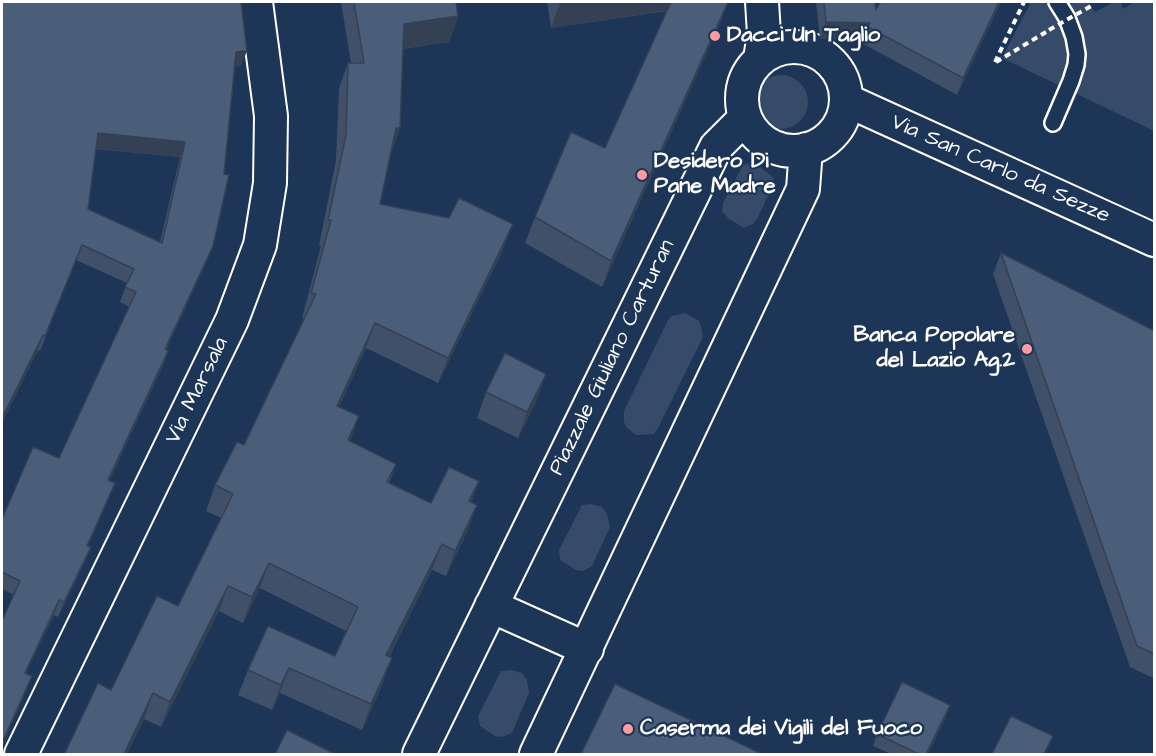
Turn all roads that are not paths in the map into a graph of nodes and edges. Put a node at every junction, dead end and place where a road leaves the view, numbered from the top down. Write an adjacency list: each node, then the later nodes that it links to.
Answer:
1 (256, 2): 12 (street, Via Marsala)
2 (762, 2): 4 (street)
3 (1057, 2): 7 (lane)
4 (760, 59): 5 (street); 6 (street)
5 (846, 100): 8 (street); 9 (street, Via San Carlo da Sezze)
6 (745, 118): 8 (street); 10 (street, Piazzale Giuliano Carturan)
7 (1053, 123)
8 (806, 149): 11 (street)
9 (1155, 240)
10 (491, 606): 11 (street); 13 (street, Piazzale Giuliano Carturan)
11 (586, 649): 14 (street)
12 (21, 754)
13 (419, 754)
14 (536, 754)

